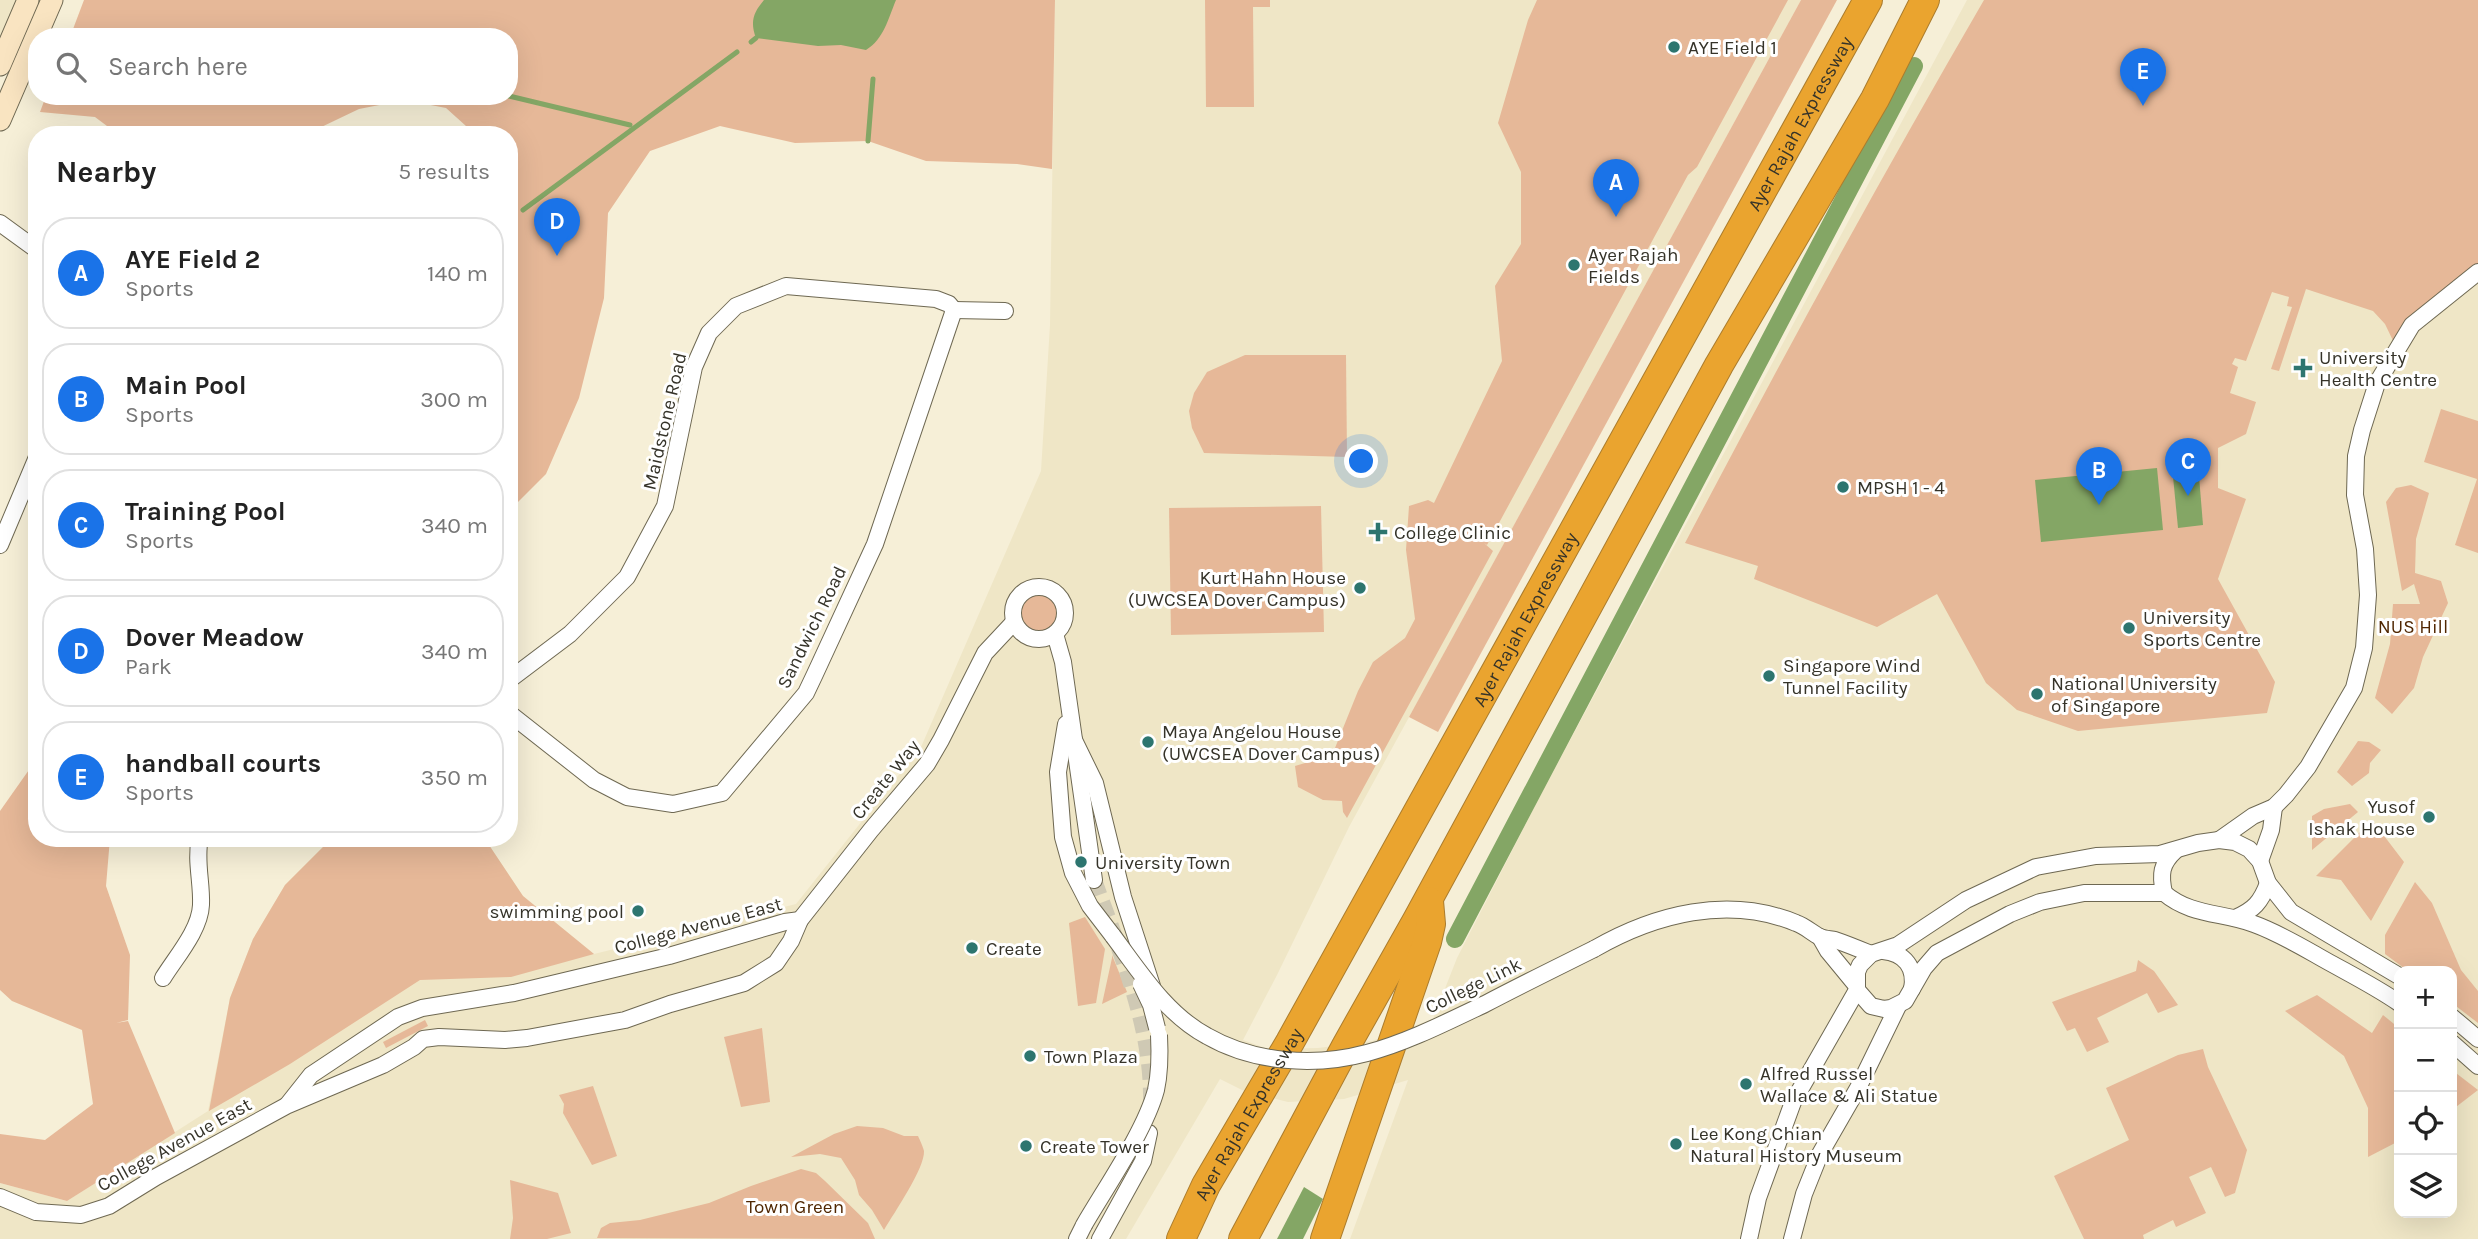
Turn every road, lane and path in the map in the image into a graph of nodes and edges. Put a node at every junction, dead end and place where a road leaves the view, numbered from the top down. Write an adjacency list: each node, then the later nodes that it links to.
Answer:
1 (28, 0): 7 (street)
2 (52, 0): 5 (street)
3 (1868, 0): 49 (highway, Ayer Rajah Expressway)
4 (1925, 0): 31 (highway)
5 (40, 28)
6 (28, 55): 8 (street)
7 (0, 65)
8 (0, 120)
9 (0, 223): 10 (street)
10 (28, 243)
11 (2478, 272): 22 (street)
12 (954, 310): 13 (street); 18 (street, Maidstone Road); 20 (street, Sandwich Road)
13 (1005, 311)
14 (28, 478): 15 (street)
15 (0, 545)
16 (1014, 622): 17 (street); 17 (street, Create Way); 33 (street, Create Way)
17 (1055, 634): 19 (street, Create Way)
18 (518, 673)
19 (1069, 705): 21 (street, Create Way); 34 (street, College Link)
20 (518, 720)
21 (1073, 738): 23 (street, Create Way); 28 (street, Create Way)
22 (2274, 807): 24 (street); 27 (street)
23 (1105, 818): 40 (street, College Link)
24 (2219, 840): 26 (street); 27 (street)
25 (199, 847): 38 (street)
26 (2175, 851): 30 (street); 36 (street)
27 (2260, 862): 29 (street)
28 (1094, 880)
29 (2268, 883): 32 (street); 37 (street)
30 (2164, 892): 32 (street); 42 (street)
31 (1429, 898): 51 (highway); 56 (highway)
32 (2235, 918): 41 (street)
33 (800, 920): 47 (street, College Avenue East); 47 (street, College Avenue East)
34 (1113, 936): 40 (street, College Link, bridge); 52 (street, bridge)
35 (1820, 937): 36 (street, College Link); 39 (street, College Link); 40 (street, College Link, bridge)
36 (1877, 952): 39 (street); 42 (street)
37 (2394, 973)
38 (163, 978)
39 (1853, 983): 42 (street); 57 (street)
40 (1152, 988)
41 (2394, 999)
42 (1904, 1000): 58 (street)
43 (2457, 1021): 44 (street)
44 (2478, 1039)
45 (2457, 1047): 46 (street)
46 (2478, 1066)
47 (286, 1106): 50 (street, College Avenue East)
48 (1149, 1133): 53 (street)
49 (1206, 1185): 54 (highway); 55 (highway, Ayer Rajah Expressway)
50 (0, 1197)
51 (1249, 1232)
52 (1077, 1239)
53 (1100, 1239)
54 (1161, 1239)
55 (1181, 1239)
56 (1325, 1239)
57 (1749, 1239)
58 (1792, 1239)

